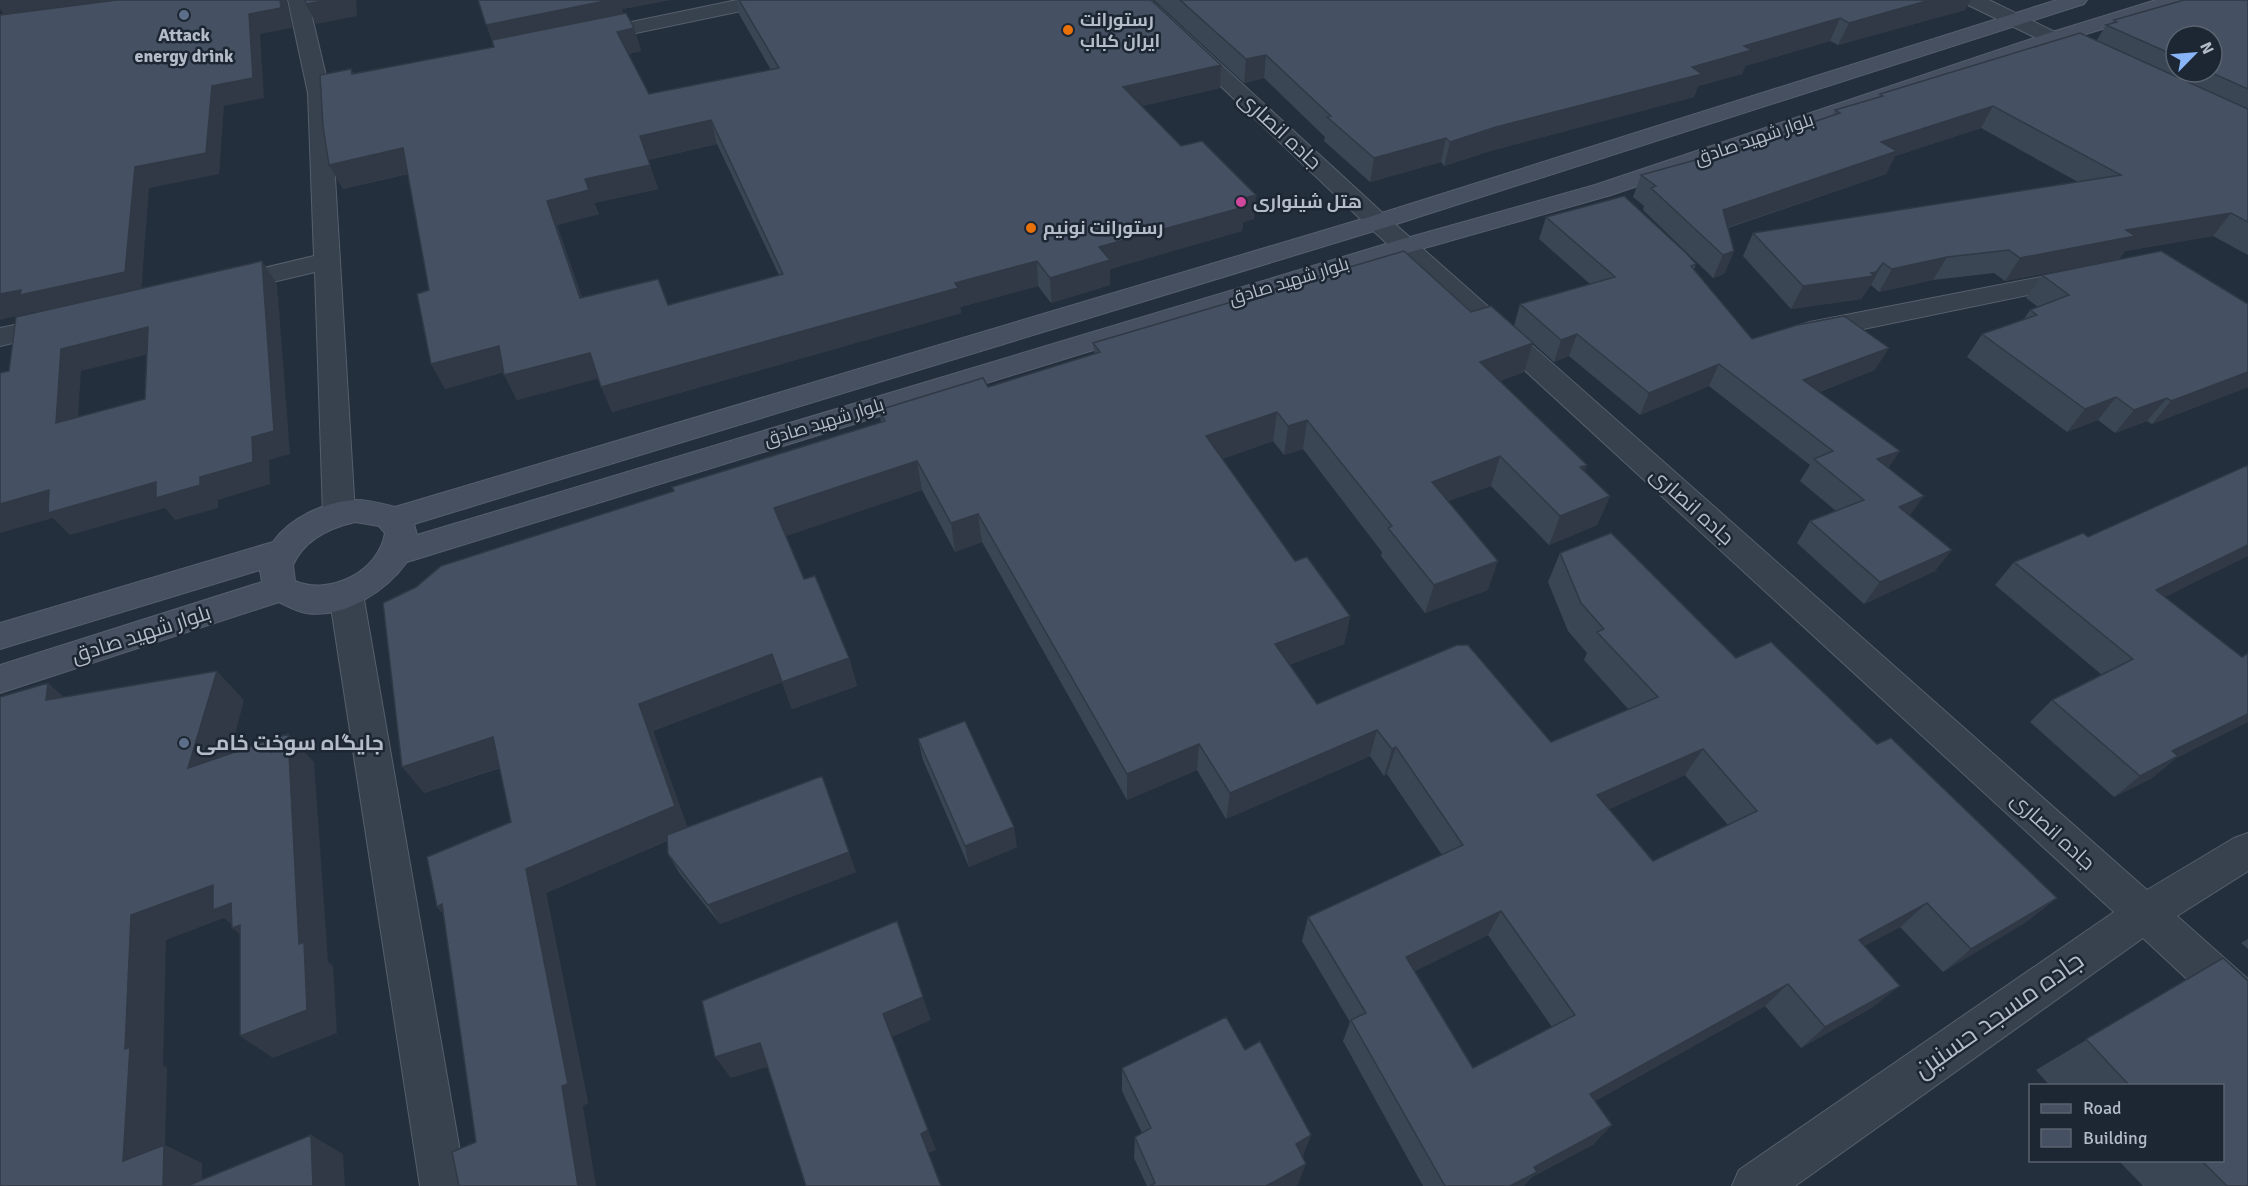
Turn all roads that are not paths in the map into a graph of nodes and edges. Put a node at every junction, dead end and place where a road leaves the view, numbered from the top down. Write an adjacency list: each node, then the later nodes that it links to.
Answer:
1 (298, 0): 13 (street)
2 (765, 0): 9 (street)
3 (1140, 0): 11 (street, جاده انصاری)
4 (1974, 0): 7 (street)
5 (2077, 0): 7 (main road, بلوار شهید صادق)
6 (2176, 0): 8 (main road, بلوار شهید صادق)
7 (2012, 19): 8 (street); 11 (main road, بلوار شهید صادق)
8 (2053, 38): 10 (street); 12 (main road, بلوار شهید صادق)
9 (566, 41)
10 (2107, 64)
11 (1378, 222): 12 (street, جاده انصاری); 20 (main road, بلوار شهید صادق)
12 (1405, 246): 22 (main road, بلوار شهید صادق); 28 (street, جاده انصاری)
13 (327, 261): 15 (street); 19 (street)
14 (2103, 273): 17 (street)
15 (199, 291)
16 (82, 318): 18 (street)
17 (1790, 335)
18 (0, 337)
19 (339, 514): 20 (main road); 21 (main road)
20 (394, 519): 22 (main road)
21 (282, 551): 23 (main road); 25 (main road, بلوار شهید صادق)
22 (400, 552): 24 (main road)
23 (281, 589): 24 (main road); 26 (main road, بلوار شهید صادق)
24 (346, 594): 30 (street)
25 (0, 636)
26 (0, 679)
27 (2248, 850): 28 (street, جاده مسجد حسنین)
28 (2144, 914): 29 (street, جاده انصاری); 31 (street, جاده مسجد حسنین)
29 (2248, 1007)
30 (443, 1186)
31 (1755, 1186)

